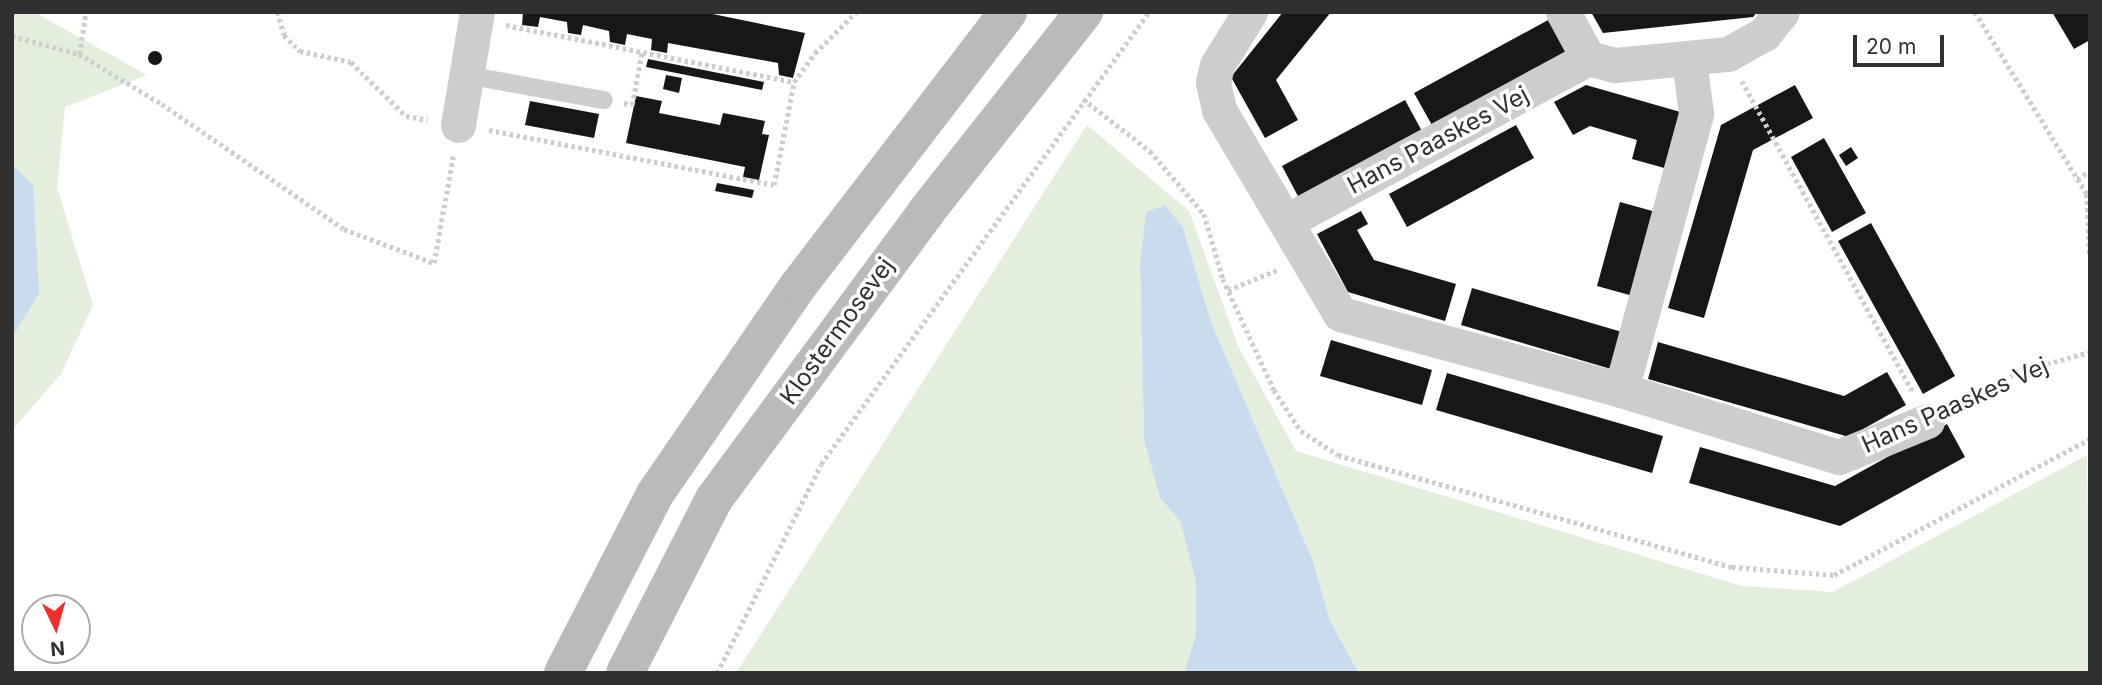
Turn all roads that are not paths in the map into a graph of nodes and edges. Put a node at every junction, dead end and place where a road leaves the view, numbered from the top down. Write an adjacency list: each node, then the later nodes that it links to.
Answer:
1 (1009, 12): 15 (main road)
2 (1084, 12): 16 (main road, Klostermosevej)
3 (1250, 12): 12 (street, Hans Paaskes Vej)
4 (1563, 12): 7 (street)
5 (1782, 12): 8 (street)
6 (476, 15): 9 (street)
7 (1588, 58): 8 (street); 12 (street, Hans Paaskes Vej)
8 (1689, 60): 13 (street)
9 (466, 75): 10 (lane); 11 (street)
10 (604, 100)
11 (458, 124)
12 (1287, 221): 13 (street, Hans Paaskes Vej)
13 (1621, 390): 14 (street, Hans Paaskes Vej)
14 (1927, 421)
15 (563, 673)
16 (625, 673)

